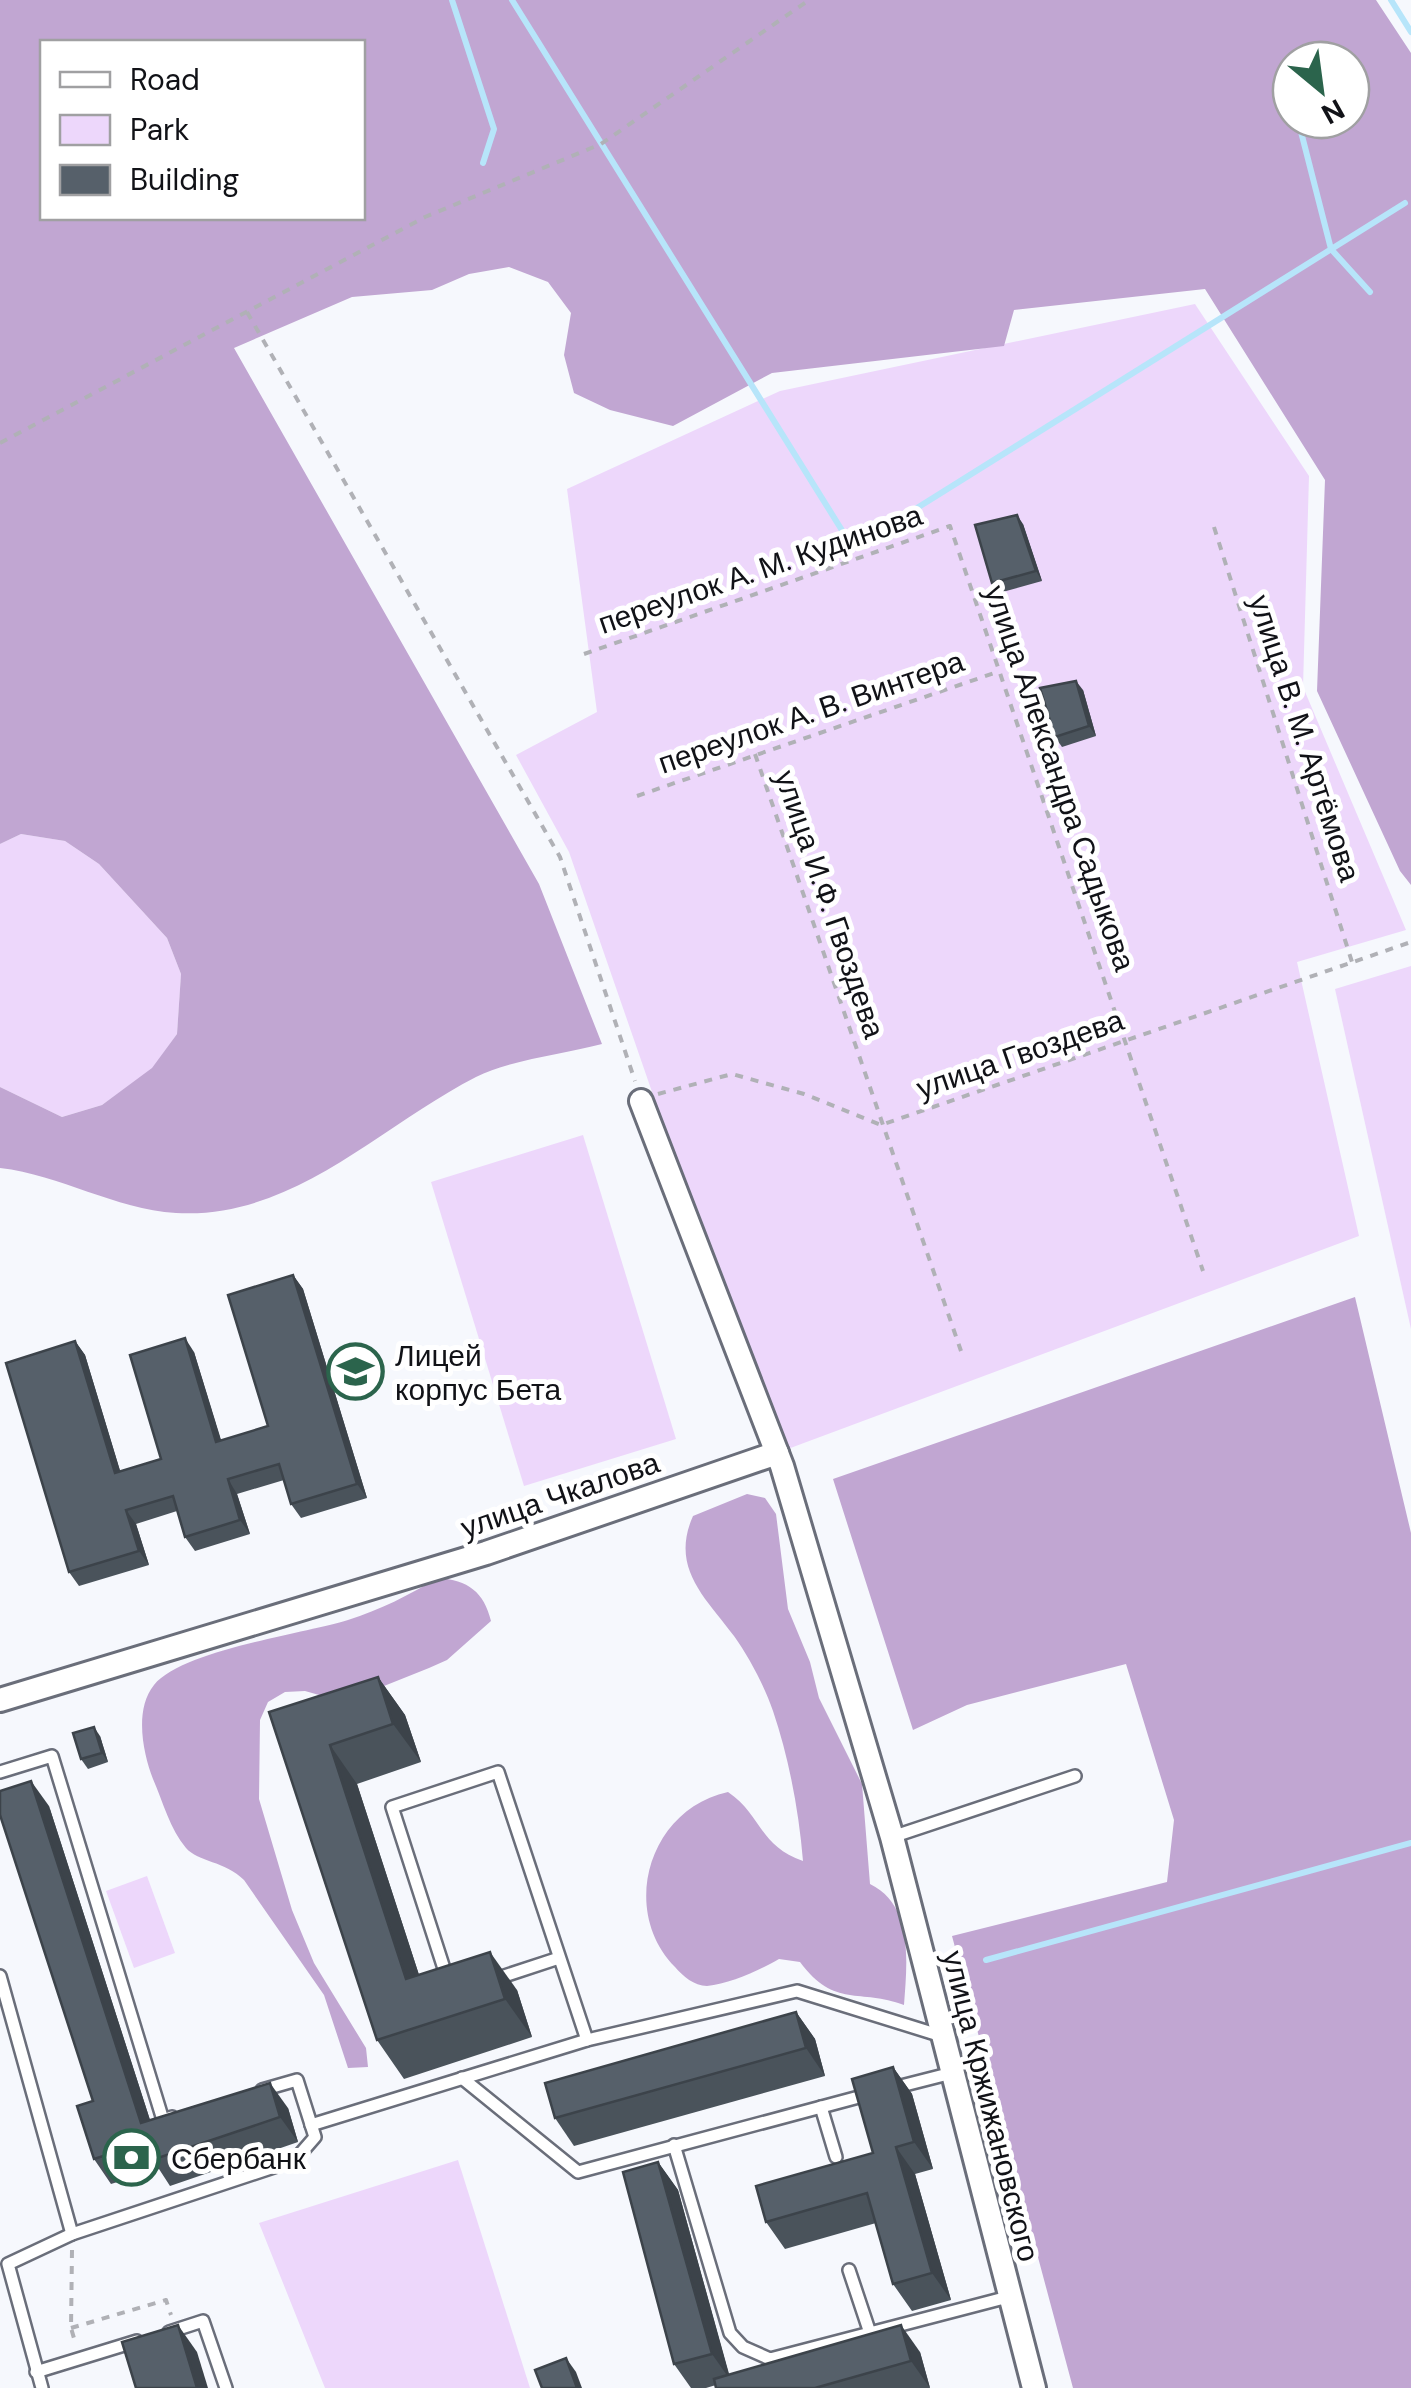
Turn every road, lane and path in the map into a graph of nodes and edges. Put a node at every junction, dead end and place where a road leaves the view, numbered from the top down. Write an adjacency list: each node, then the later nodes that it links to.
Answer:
1 (809, 0): 2 (path)
2 (247, 312): 3 (path); 13 (path)
3 (0, 443)
4 (950, 526): 6 (path, переулок А. М. Кудинова); 7 (path, улица Александра Садыкова)
5 (1214, 527): 11 (path, улица В. М. Артёмова)
6 (584, 654)
7 (1000, 671): 8 (path, переулок А. В. Винтера); 12 (path, улица Александра Садыкова)
8 (755, 754): 9 (path, переулок А. В. Винтера); 14 (path, улица И.Ф. Гвоздева)
9 (637, 796)
10 (1411, 942): 11 (path, улица Гвоздева)
11 (1352, 962): 12 (path, улица Гвоздева)
12 (1126, 1042): 14 (path, улица Гвоздева); 15 (path, улица Александра Садыкова)
13 (642, 1102): 14 (path); 17 (street)
14 (881, 1125): 16 (path, улица И.Ф. Гвоздева)
15 (1202, 1271)
16 (961, 1351)
17 (777, 1453): 18 (street, улица Чкалова); 21 (street, улица Кржижановского)
18 (0, 1700)
19 (0, 1772): 32 (lane)
20 (1075, 1776): 21 (lane)
21 (892, 1837): 26 (street, улица Кржижановского)
22 (559, 1958): 24 (lane); 25 (lane); 27 (lane)
23 (0, 1976): 36 (lane)
24 (470, 1987)
25 (452, 1992)
26 (945, 2037): 27 (lane); 28 (street, улица Кржижановского)
27 (588, 2040): 29 (lane)
28 (952, 2073): 31 (lane); 38 (street, улица Кржижановского)
29 (462, 2078): 33 (lane); 34 (lane)
30 (239, 2097): 33 (lane)
31 (821, 2107): 34 (lane); 35 (lane)
32 (182, 2114)
33 (311, 2125): 36 (lane)
34 (674, 2145): 41 (lane)
35 (836, 2157)
36 (72, 2234): 40 (path); 43 (lane)
37 (850, 2270): 41 (lane)
38 (1008, 2297): 41 (lane); 46 (street, улица Кржижановского)
39 (166, 2300): 40 (path)
40 (71, 2328): 42 (path)
41 (870, 2333)
42 (80, 2359): 43 (lane); 45 (lane)
43 (36, 2372): 44 (lane)
44 (42, 2388)
45 (226, 2388)
46 (1034, 2388)

